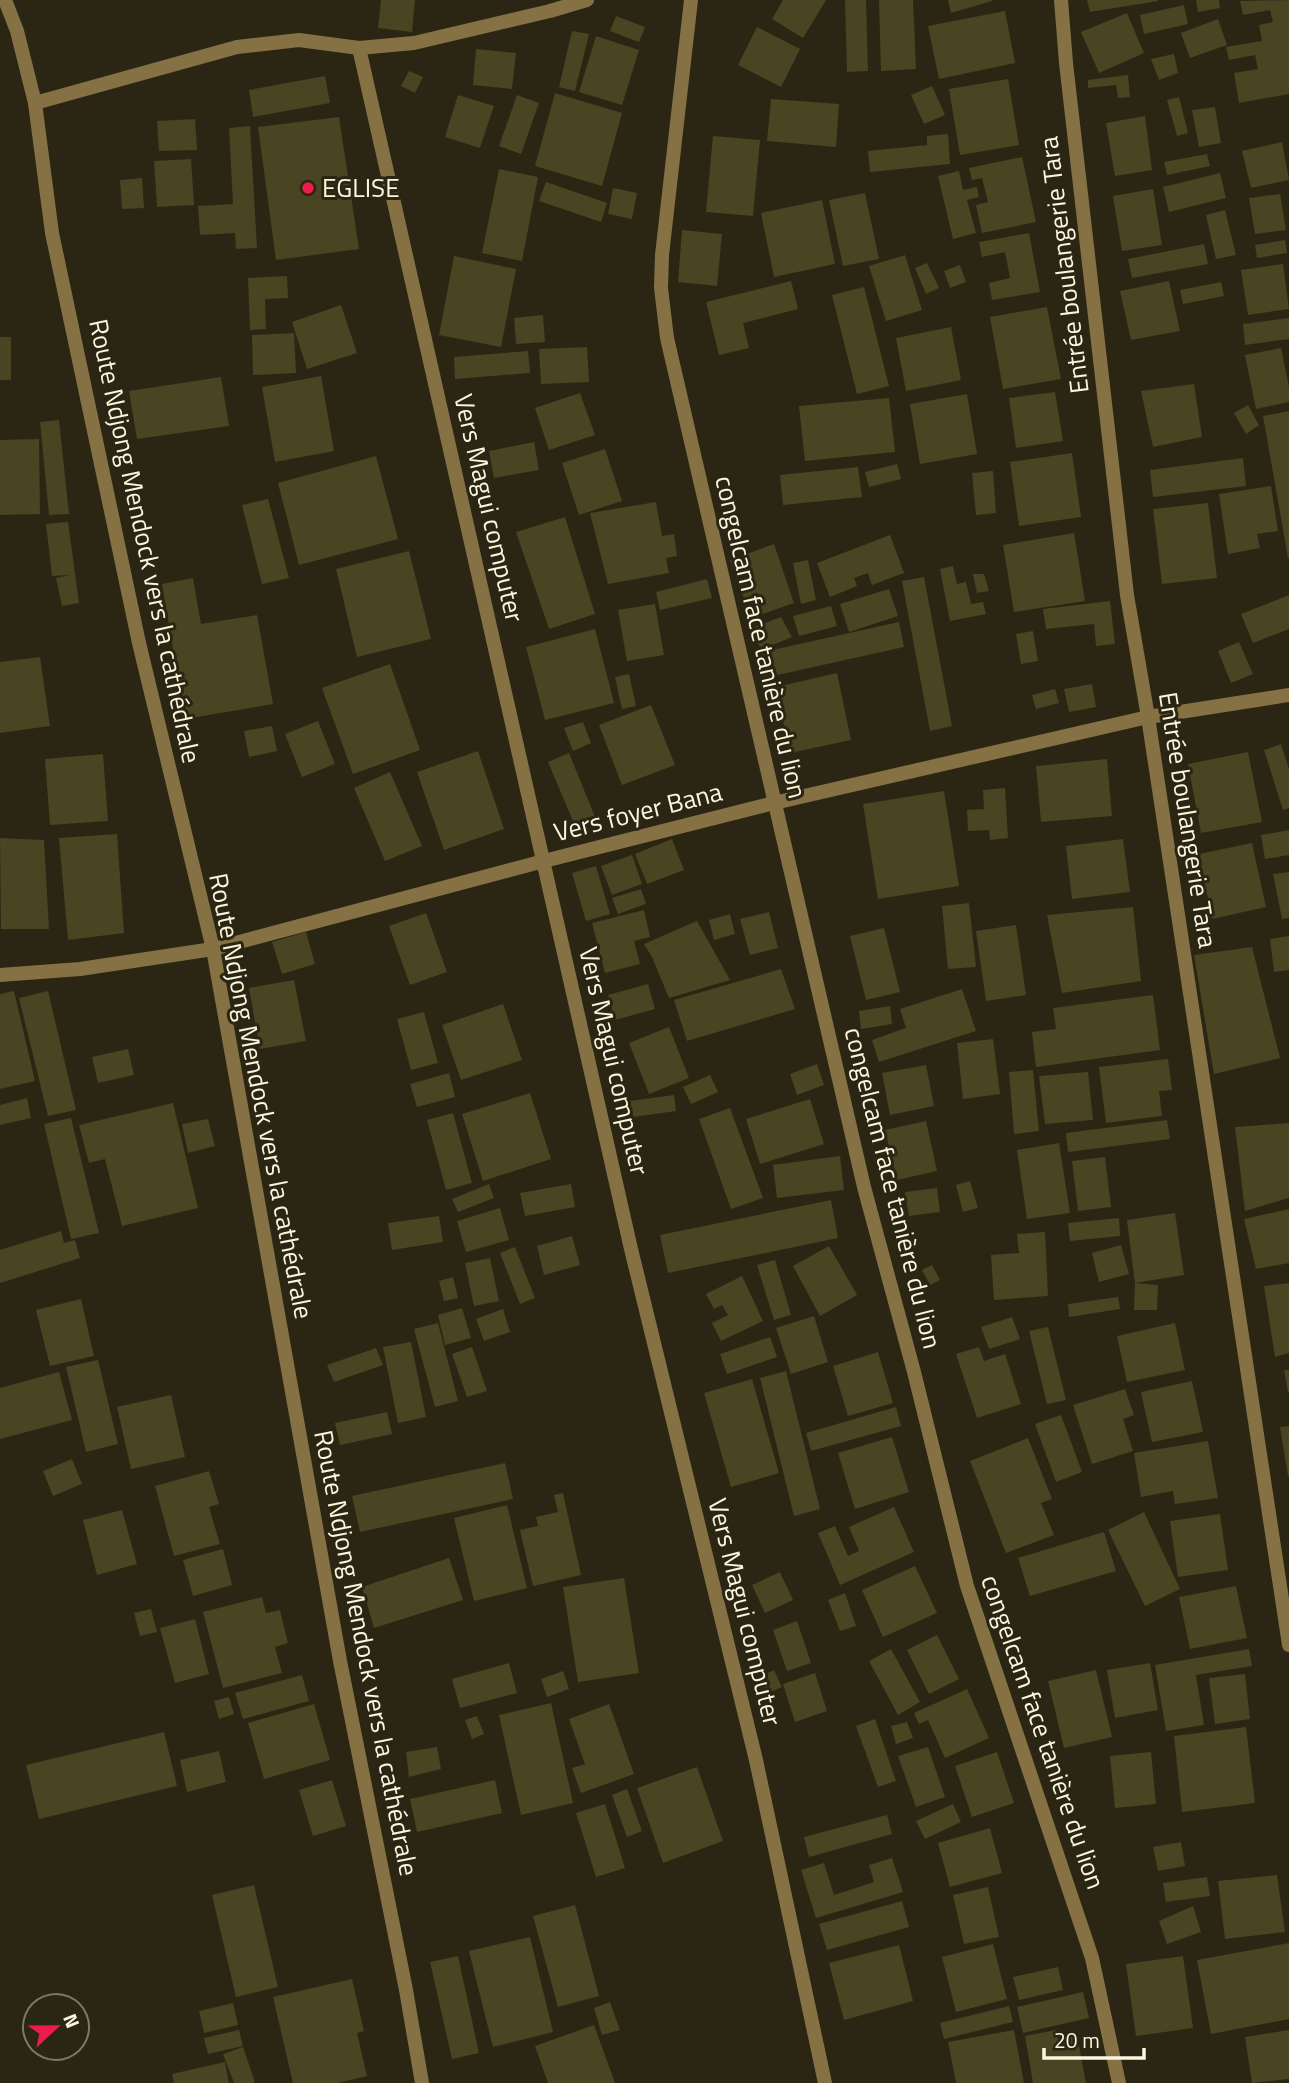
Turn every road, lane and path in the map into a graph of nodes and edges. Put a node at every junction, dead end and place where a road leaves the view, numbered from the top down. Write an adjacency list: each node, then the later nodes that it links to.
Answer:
1 (5, 0): 6 (street, Route Ndjong Mendock vers la cathédrale)
2 (587, 0): 5 (street)
3 (691, 0): 9 (street, congelcam face tanière du lion)
4 (1061, 0): 8 (street, Entrée boulangerie Tara)
5 (359, 48): 6 (street); 10 (street, Vers Magui computer)
6 (35, 103): 11 (street, Route Ndjong Mendock vers la cathédrale)
7 (1289, 695): 8 (street, Vers foyer Bana)
8 (1148, 717): 9 (street, Vers foyer Bana); 13 (street, Entrée boulangerie Tara)
9 (774, 803): 10 (street, Vers foyer Bana); 16 (street, congelcam face tanière du lion)
10 (544, 861): 11 (street, Vers foyer Bana); 15 (street, Vers Magui computer)
11 (214, 949): 12 (street, Vers foyer Bana); 14 (street, Route Ndjong Mendock vers la cathédrale)
12 (0, 975)
13 (1289, 1645)
14 (422, 2083)
15 (825, 2083)
16 (1119, 2083)

